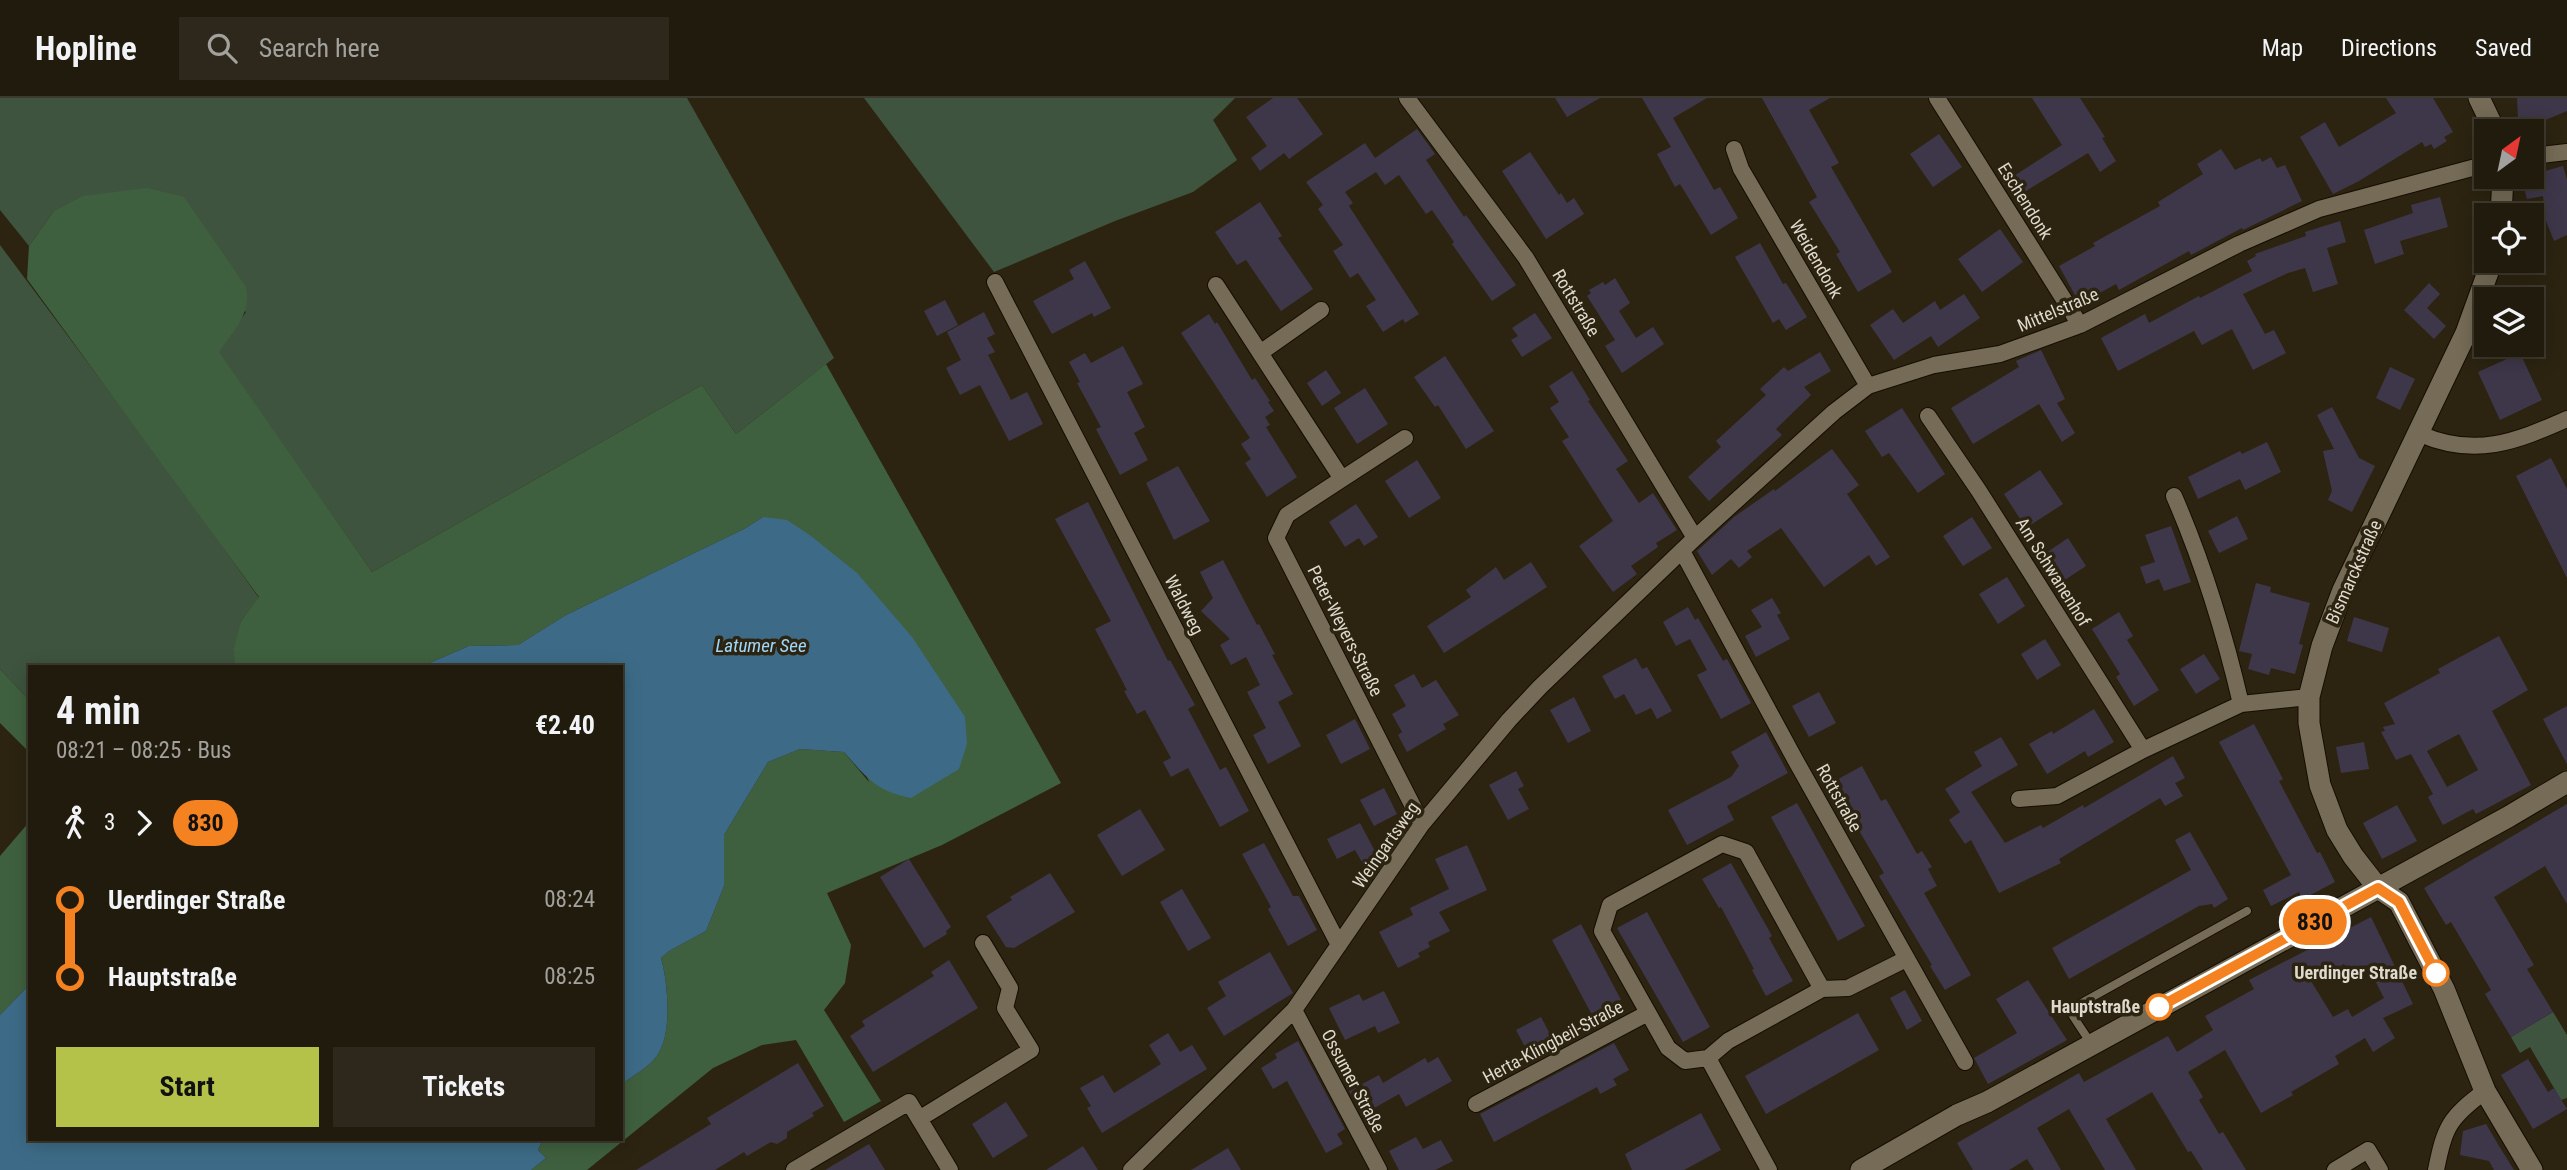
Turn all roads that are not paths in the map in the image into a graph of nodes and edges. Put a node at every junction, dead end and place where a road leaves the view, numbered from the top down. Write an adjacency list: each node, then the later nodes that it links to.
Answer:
1 (1407, 98): 22 (street, Rottstraße)
2 (1937, 98): 13 (street, Eschendonk)
3 (2479, 98): 4 (street)
4 (2489, 119)
5 (1734, 149): 15 (street, Weidendonk)
6 (2567, 152): 7 (street)
7 (2544, 155)
8 (2474, 167): 13 (street, Mittelstraße)
9 (2488, 273): 18 (street, Bismarckstraße)
10 (995, 282): 33 (street, Waldweg)
11 (1216, 285): 14 (street)
12 (1321, 310): 14 (street)
13 (2080, 325): 15 (street, Mittelstraße)
14 (1260, 353): 20 (street)
15 (1868, 386): 22 (street, Mittelstraße)
16 (1928, 416): 26 (street, Am Schwanenhof)
17 (2567, 419): 18 (street)
18 (2420, 434): 24 (street, Bismarckstraße)
19 (1405, 438): 20 (street, Peter-Weyers-Straße)
20 (1342, 479): 29 (street, Peter-Weyers-Straße)
21 (2174, 496): 25 (street)
22 (1695, 538): 23 (street, Mittelstraße)
23 (1682, 551): 29 (street, Weingartsweg); 34 (street, Rottstraße)
24 (2309, 697): 25 (street); 30 (street, Bismarckstraße)
25 (2241, 704): 26 (street)
26 (2143, 750): 28 (street)
27 (2567, 782): 30 (street)
28 (2019, 799)
29 (1422, 824): 33 (street, Weingartsweg)
30 (2378, 888): 38 (street); 41 (street, Bismarckstraße)
31 (2247, 911): 38 (lane)
32 (983, 943): 43 (street)
33 (1339, 945): 36 (street, Weingartsweg)
34 (1906, 959): 35 (street); 40 (street, Rottstraße)
35 (1822, 989): 37 (street, Herta-Klingbeil-Straße); 39 (street)
36 (1294, 1010): 46 (street, Weingartsweg); 47 (street, Ossumer Straße)
37 (1648, 1013): 39 (street, Herta-Klingbeil-Straße); 42 (street, Herta-Klingbeil-Straße)
38 (2092, 1045): 49 (street)
39 (1707, 1058): 48 (street)
40 (1965, 1062)
41 (2485, 1091): 52 (street); 53 (street, Bismarckstraße)
42 (1476, 1104)
43 (919, 1119): 44 (street); 45 (street)
44 (794, 1170)
45 (950, 1170)
46 (1131, 1170)
47 (1379, 1170)
48 (1769, 1170)
49 (1861, 1170)
50 (2335, 1170): 51 (street)
51 (2380, 1170)
52 (2436, 1170)
53 (2532, 1170)

